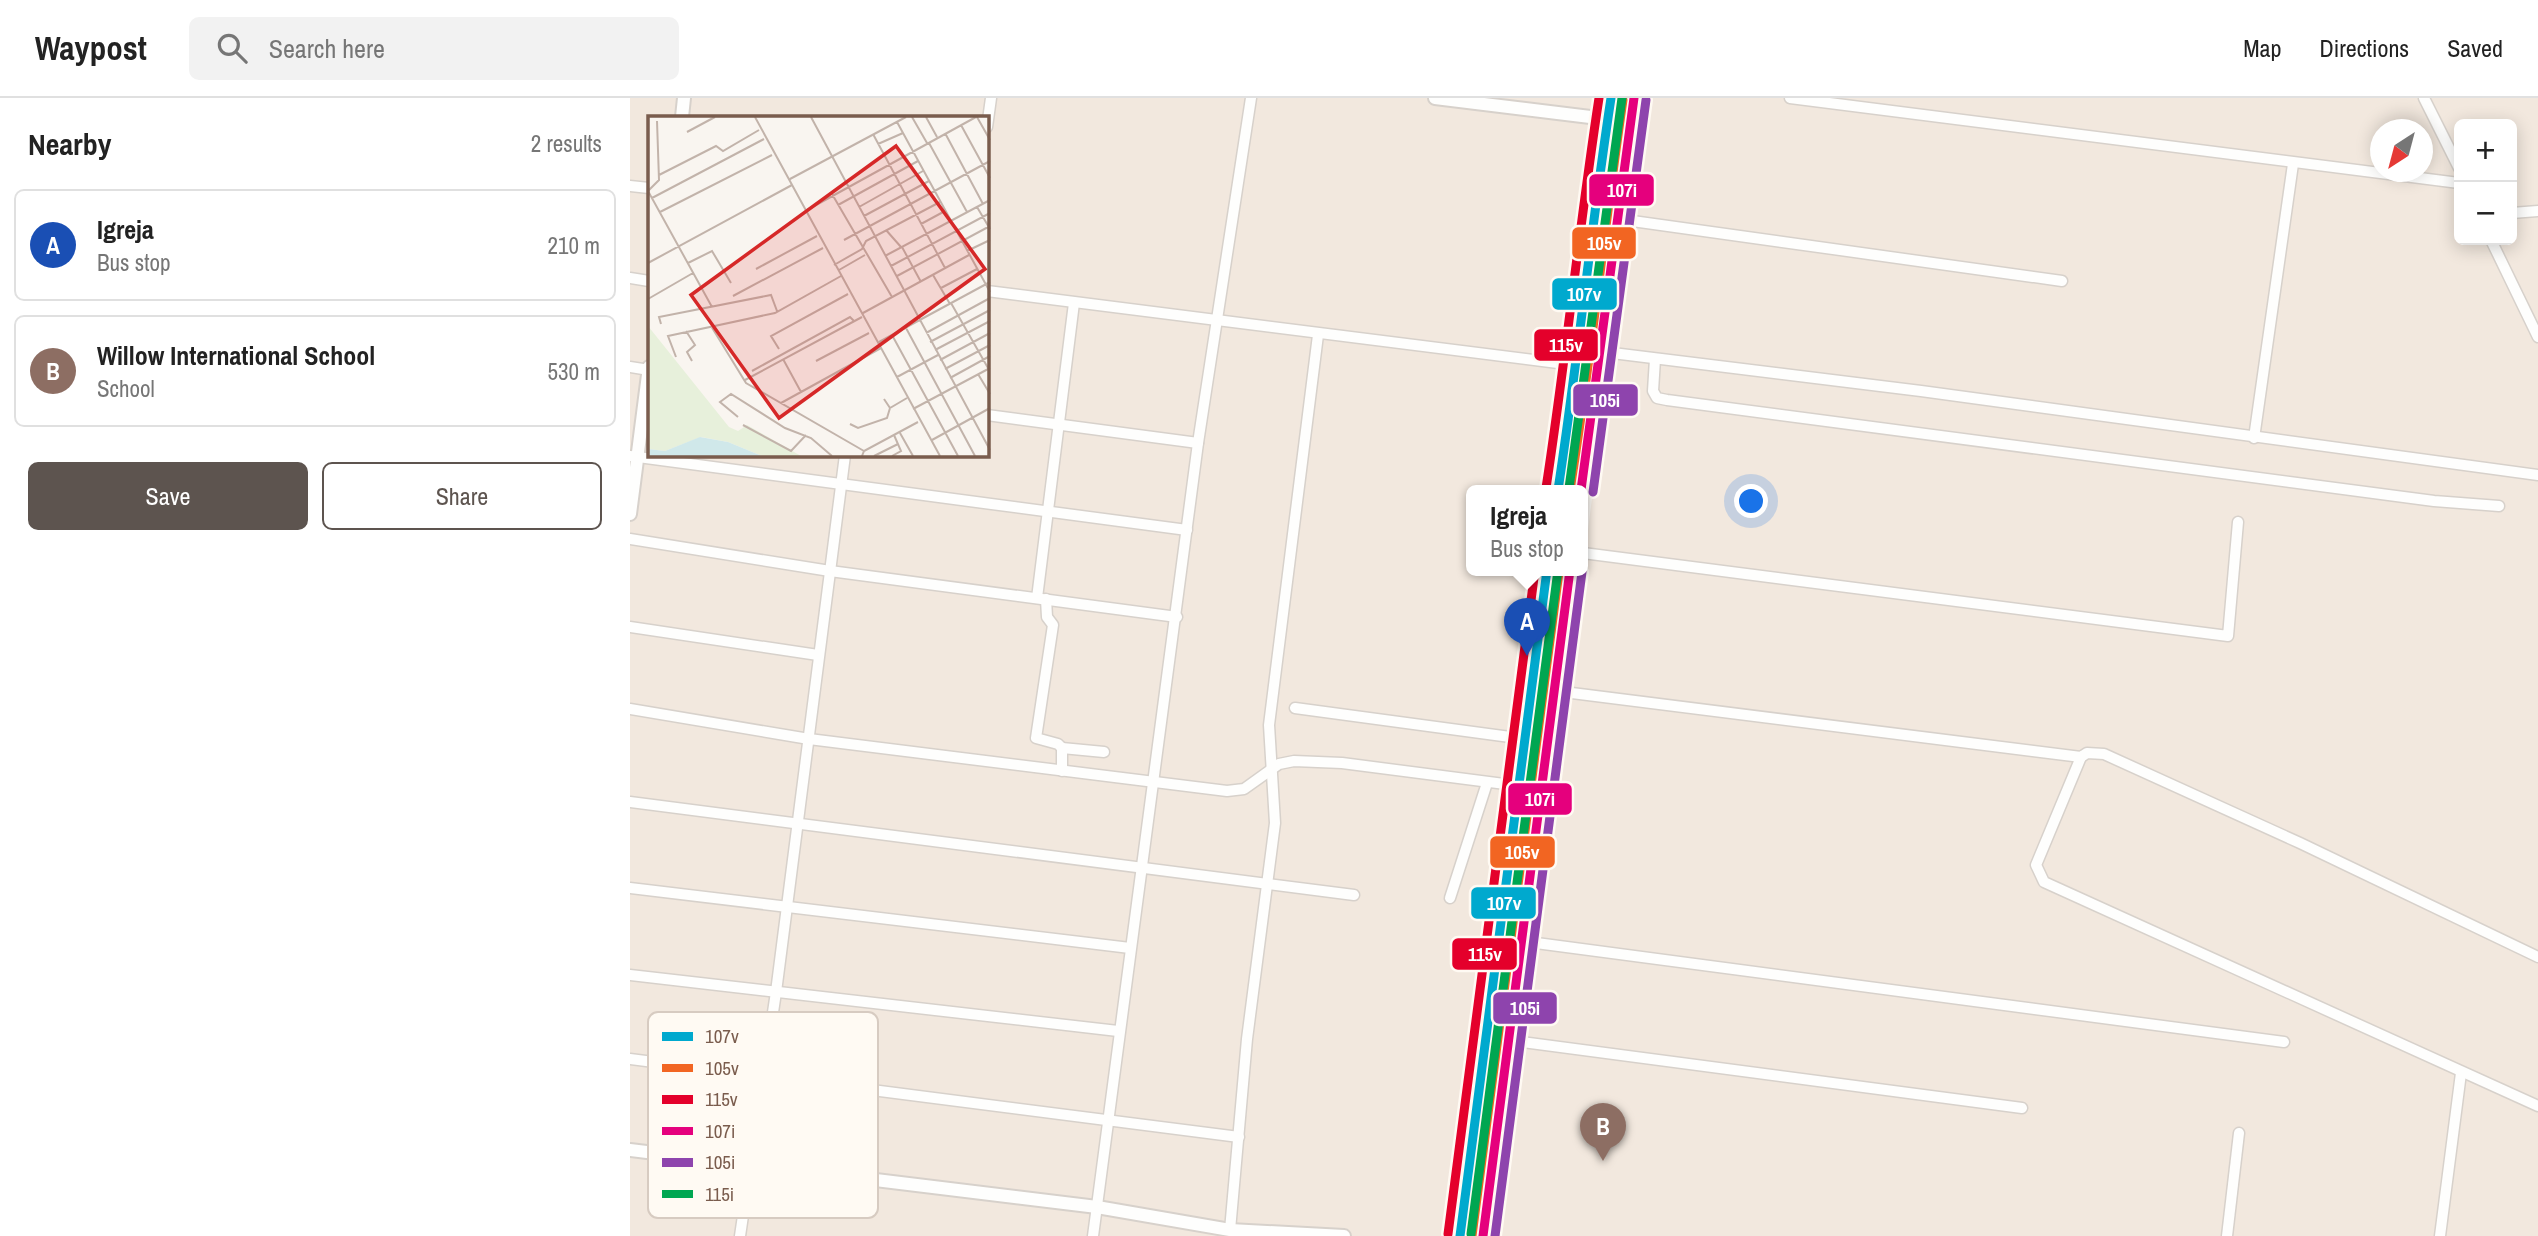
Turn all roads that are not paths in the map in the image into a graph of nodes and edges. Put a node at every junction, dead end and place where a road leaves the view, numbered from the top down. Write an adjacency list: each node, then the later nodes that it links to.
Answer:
1 (684, 98): 10 (street)
2 (991, 98): 11 (street)
3 (1251, 98): 28 (street)
4 (1435, 98): 9 (street)
5 (1611, 98): 12 (highway)
6 (1634, 98): 13 (highway)
7 (1790, 98): 15 (street)
8 (2424, 98): 14 (street)
9 (1487, 101): 12 (street)
10 (682, 116)
11 (989, 116)
12 (1607, 118): 13 (street); 31 (highway)
13 (1631, 122): 21 (highway)
14 (2454, 157)
15 (2293, 164): 16 (street); 41 (street)
16 (2454, 183)
17 (630, 186): 18 (street)
18 (648, 188)
19 (2538, 211): 20 (street)
20 (2517, 213)
21 (1618, 219): 25 (street); 32 (highway)
22 (2493, 245): 30 (street)
23 (630, 278): 24 (street)
24 (648, 281)
25 (2062, 281)
26 (989, 291): 27 (street)
27 (1074, 303): 28 (street); 40 (street)
28 (1215, 321): 29 (street); 42 (street)
29 (1318, 335): 34 (street); 72 (street)
30 (2538, 337)
31 (1580, 349): 32 (street); 34 (highway)
32 (1600, 350): 33 (street); 36 (highway)
33 (1655, 359): 41 (street); 49 (street)
34 (1576, 366): 36 (street); 47 (highway)
35 (630, 367): 37 (street)
36 (1597, 368): 48 (highway)
37 (648, 369)
38 (648, 375): 43 (street)
39 (989, 415): 40 (street)
40 (1058, 424): 42 (street); 50 (street)
41 (2254, 438): 45 (street)
42 (1198, 443): 53 (street)
43 (634, 457): 46 (street); 51 (street)
44 (845, 457): 46 (street)
45 (2538, 475)
46 (841, 484): 50 (street); 56 (street)
47 (1559, 485)
48 (1582, 485)
49 (2500, 506)
50 (1046, 511): 53 (street); 59 (street)
51 (630, 514)
52 (2238, 522): 55 (street)
53 (1187, 530): 60 (street)
54 (630, 539): 56 (street)
55 (1588, 554)
56 (830, 571): 59 (street); 62 (street)
57 (1546, 576): 63 (highway)
58 (1569, 576): 64 (highway)
59 (1041, 598): 60 (street); 69 (street)
60 (1177, 617): 74 (street)
61 (630, 627): 62 (street)
62 (818, 655): 67 (street)
63 (1532, 688): 64 (street); 68 (highway)
64 (1556, 688): 71 (street); 77 (highway)
65 (1295, 708): 68 (street)
66 (630, 709): 67 (street)
67 (808, 739): 73 (street); 79 (street)
68 (1525, 739): 76 (highway)
69 (1062, 748): 70 (street); 73 (street)
70 (1104, 752)
71 (2081, 757): 88 (street); 97 (street)
72 (1273, 768): 74 (street); 75 (street); 81 (street)
73 (1062, 771): 74 (street)
74 (1154, 783): 80 (street)
75 (1487, 783): 76 (street); 84 (street)
76 (1519, 787): 77 (street); 113 (highway)
77 (1543, 789): 86 (highway)
78 (630, 802): 79 (street)
79 (797, 823): 80 (street); 85 (street)
80 (1142, 869): 81 (street); 87 (street)
81 (1269, 884): 83 (street); 103 (street)
82 (630, 888): 85 (street)
83 (1354, 895)
84 (1450, 898)
85 (787, 908): 87 (street); 90 (street)
86 (1521, 941): 93 (highway); 94 (street)
87 (1130, 948): 92 (street)
88 (2538, 957)
89 (630, 975): 90 (street)
90 (776, 992): 91 (street); 92 (street)
91 (773, 1012)
92 (1118, 1031): 101 (street)
93 (1507, 1040): 100 (street); 114 (highway)
94 (2284, 1042)
95 (630, 1059): 96 (street)
96 (648, 1061)
97 (2462, 1073): 99 (street); 116 (street)
98 (878, 1089): 101 (street)
99 (2538, 1106)
100 (2022, 1108)
101 (1108, 1121): 103 (street); 107 (street)
102 (2239, 1133): 115 (street)
103 (1239, 1137): 109 (street)
104 (630, 1150): 105 (street)
105 (648, 1152)
106 (878, 1180): 107 (street)
107 (1097, 1208): 109 (street); 111 (street)
108 (742, 1218): 110 (street)
109 (1230, 1230): 112 (street)
110 (740, 1236)
111 (1093, 1236)
112 (1343, 1236)
113 (1460, 1236)
114 (1483, 1236)
115 (2227, 1236)
116 (2440, 1236)

